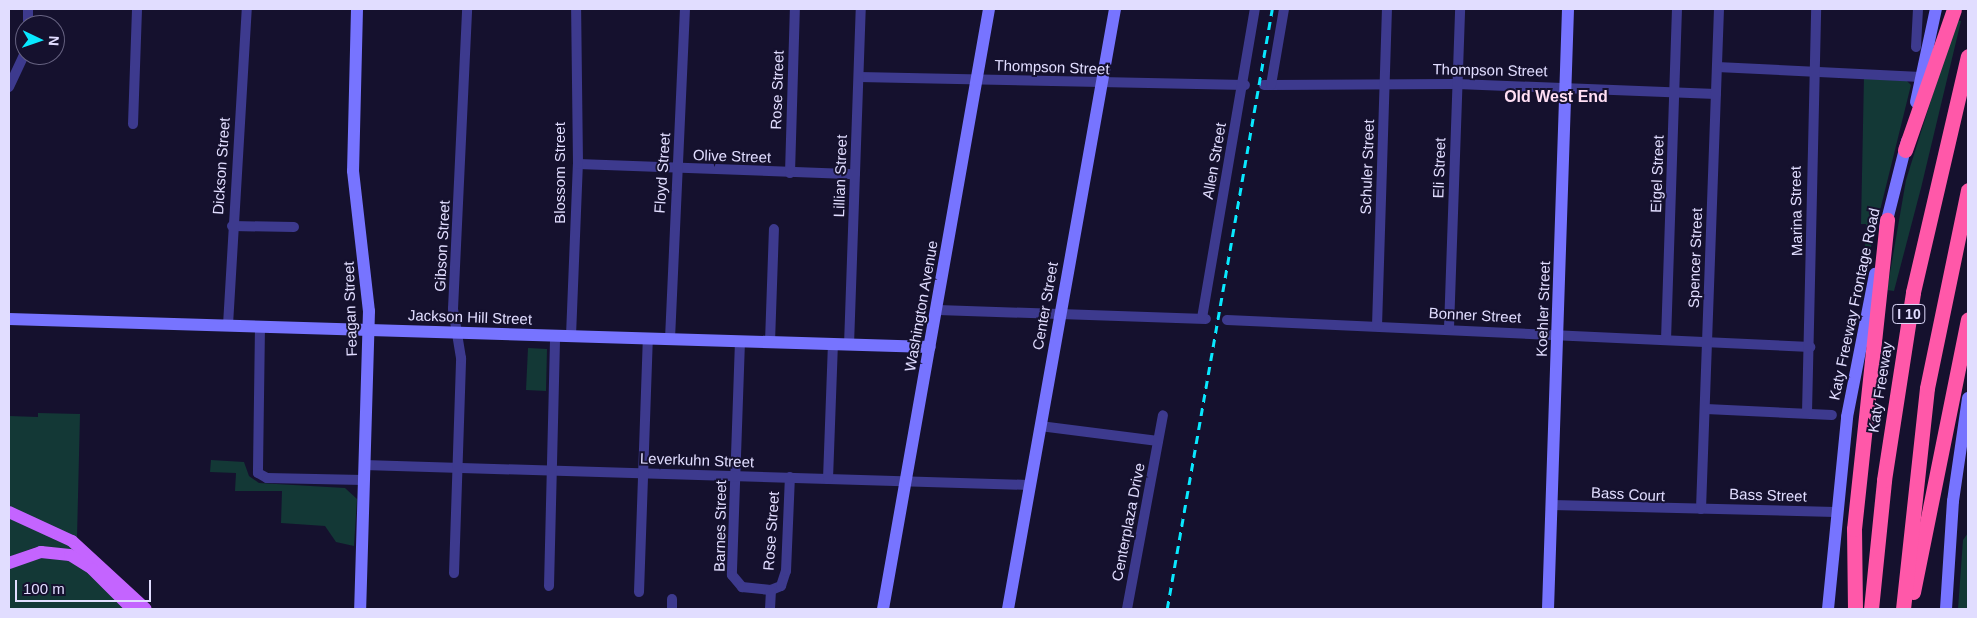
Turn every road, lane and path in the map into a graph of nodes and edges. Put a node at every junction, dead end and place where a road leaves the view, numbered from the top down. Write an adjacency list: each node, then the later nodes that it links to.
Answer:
1 (138, 9): 38 (street)
2 (247, 9): 46 (street, Dickson Street)
3 (357, 9): 58 (street, Feagan Street)
4 (467, 9): 59 (street, Gibson Street)
5 (576, 9): 40 (street, Blossom Street)
6 (685, 9): 41 (street, Floyd Street)
7 (795, 9): 42 (street, Rose Street)
8 (861, 9): 27 (street, Lillian Street)
9 (989, 9): 29 (street, Washington Avenue)
10 (1115, 9): 30 (street, Center Street)
11 (1255, 9): 33 (street, Allen Street)
12 (1284, 9): 31 (street, Thompson Street)
13 (1387, 9): 31 (street, Schuler Street)
14 (1460, 9): 32 (street, Eli Street)
15 (1568, 9): 35 (street, Koehler Street)
16 (1677, 9): 36 (street, Eigel Street)
17 (1719, 9): 25 (street, Spencer Street)
18 (1816, 9): 26 (street, Marina Street)
19 (1918, 9): 22 (street)
20 (1936, 9): 28 (street, Katy Freeway Frontage Road)
21 (1954, 9): 39 (highway)
22 (1916, 47)
23 (1968, 56): 109 (highway, Katy Freeway / I 10)
24 (19, 65): 34 (street)
25 (1717, 68): 26 (street); 37 (street, Spencer Street)
26 (1815, 71): 28 (street); 72 (street, Marina Street)
27 (858, 77): 29 (street, Thompson Street); 43 (street, Lillian Street)
28 (1921, 77): 39 (street, Katy Freeway Frontage Road)
29 (978, 80): 30 (street, Thompson Street); 49 (street, Washington Avenue)
30 (1102, 84): 33 (street, Thompson Street); 50 (street, Center Street)
31 (1385, 84): 32 (street, Thompson Street); 56 (street, Schuler Street)
32 (1457, 84): 35 (street, Thompson Street); 57 (street, Eli Street)
33 (1243, 85): 50 (street, Allen Street)
34 (9, 87)
35 (1565, 87): 36 (street, Thompson Street); 60 (street, Koehler Street)
36 (1674, 93): 37 (street, Thompson Street); 65 (street, Eigel Street)
37 (1716, 94): 68 (street, Spencer Street)
38 (133, 124)
39 (1905, 150): 45 (street, Katy Freeway Frontage Road)
40 (578, 164): 41 (street, Olive Street); 62 (street, Blossom Street)
41 (678, 168): 42 (street, Olive Street); 64 (street, Floyd Street)
42 (790, 173): 43 (street, Olive Street)
43 (855, 174): 70 (street, Lillian Street)
44 (1968, 190): 110 (highway, I 10)
45 (1887, 220): 93 (street, Katy Freeway Frontage Road); 99 (highway)
46 (232, 226): 47 (street); 54 (street, Dickson Street)
47 (294, 227)
48 (774, 229): 67 (street)
49 (938, 310): 50 (street); 71 (street, Washington Avenue)
50 (1060, 314): 78 (street, Center Street)
51 (9, 318): 54 (street, Jackson Hill Street)
52 (1968, 319): 111 (highway)
53 (1227, 320): 56 (street, Bonner Street)
54 (228, 325): 55 (street, Jackson Hill Street)
55 (260, 326): 58 (street, Jackson Hill Street); 88 (street)
56 (1377, 326): 57 (street, Bonner Street)
57 (1449, 328): 60 (street, Bonner Street)
58 (369, 331): 59 (street, Jackson Hill Street); 80 (street, Feagan Street)
59 (457, 332): 61 (street, Jackson Hill Street); 81 (street, Gibson Street)
60 (1559, 335): 65 (street, Bonner Street); 90 (street, Koehler Street)
61 (555, 336): 62 (street, Jackson Hill Street); 82 (street)
62 (571, 336): 63 (street, Jackson Hill Street)
63 (648, 338): 64 (street, Jackson Hill Street); 83 (street)
64 (670, 339): 66 (street, Jackson Hill Street)
65 (1666, 340): 68 (street, Bonner Street)
66 (740, 341): 67 (street, Jackson Hill Street); 84 (street, Barnes Street)
67 (770, 342): 69 (street, Jackson Hill Street)
68 (1708, 342): 72 (street, Bonner Street); 74 (street, Spencer Street)
69 (833, 344): 70 (street, Jackson Hill Street); 86 (street)
70 (849, 345): 71 (street, Jackson Hill Street)
71 (930, 347): 87 (street, Washington Avenue)
72 (1810, 347): 75 (street, Marina Street)
73 (1968, 398): 112 (street)
74 (1706, 409): 75 (street); 91 (street, Spencer Street)
75 (1808, 413): 77 (street)
76 (1163, 415): 79 (street, Centerplaza Drive)
77 (1832, 415)
78 (1040, 426): 79 (street); 89 (street, Center Street)
79 (1158, 441): 106 (street, Centerplaza Drive)
80 (364, 465): 81 (street, Leverkuhn Street); 88 (street, Feagan Street)
81 (457, 467): 82 (street, Leverkuhn Street); 95 (street, Gibson Street)
82 (552, 471): 83 (street, Leverkuhn Street); 96 (street)
83 (644, 474): 84 (street, Leverkuhn Street); 98 (street)
84 (736, 477): 85 (street, Leverkuhn Street); 97 (street, Barnes Street)
85 (790, 477): 86 (street, Leverkuhn Street); 97 (street, Rose Street)
86 (828, 479): 87 (street, Leverkuhn Street)
87 (906, 479): 89 (street, Leverkuhn Street); 104 (street, Washington Avenue)
88 (363, 480): 102 (street, Feagan Street)
89 (1029, 485): 105 (street, Center Street)
90 (1552, 505): 91 (street, Bass Court); 107 (street, Koehler Street)
91 (1701, 509): 93 (street, Bass Street)
92 (9, 512): 101 (main road)
93 (1835, 512): 108 (street, Katy Freeway Frontage Road)
94 (9, 563): 100 (main road)
95 (454, 573)
96 (549, 586)
97 (776, 588): 103 (street)
98 (638, 592)
99 (1855, 602)
100 (132, 609)
101 (146, 609)
102 (360, 609)
103 (770, 609)
104 (884, 609)
105 (1008, 609)
106 (1127, 609)
107 (1548, 609)
108 (1828, 609)
109 (1871, 609)
110 (1903, 609)
111 (1910, 609)
112 (1946, 609)

